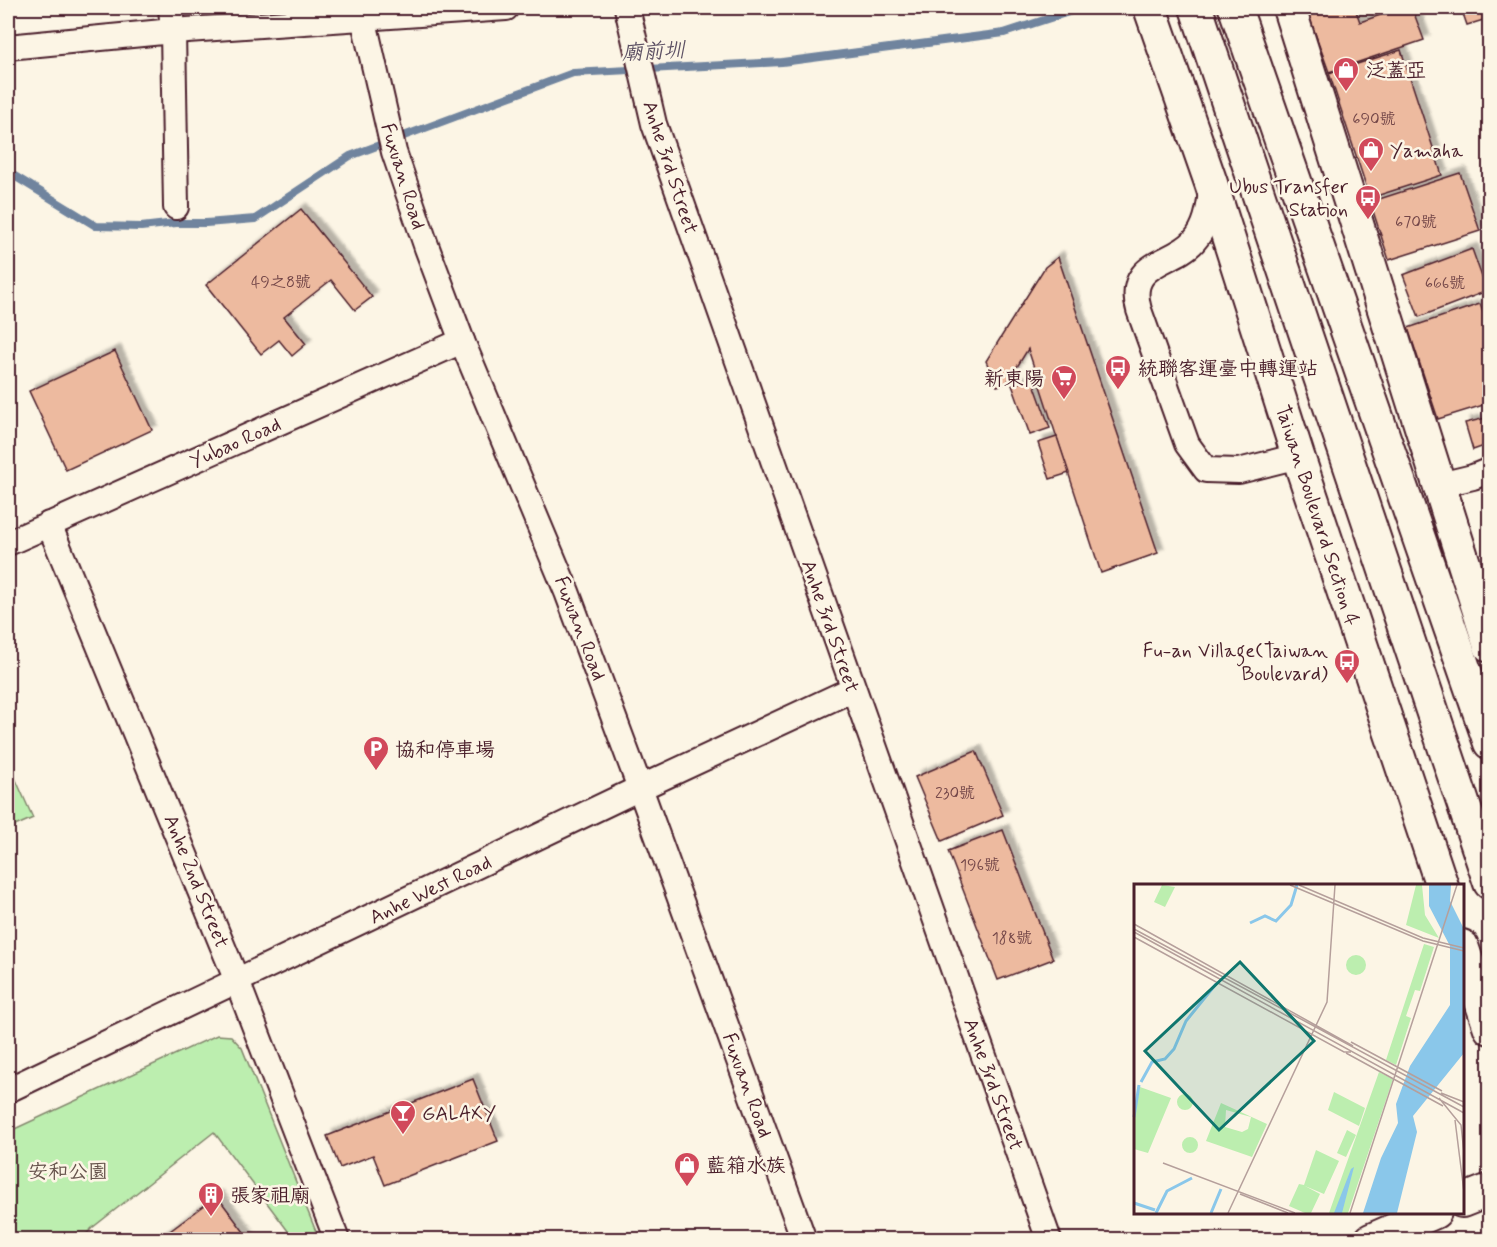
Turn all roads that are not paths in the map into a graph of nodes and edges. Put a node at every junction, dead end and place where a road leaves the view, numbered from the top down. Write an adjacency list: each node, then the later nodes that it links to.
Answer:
1 (506, 8): 7 (street)
2 (627, 8): 19 (street, Anhe 3rd Street)
3 (1150, 8): 10 (main road, Taiwan Boulevard Section 4)
4 (1196, 8): 22 (main road)
5 (1235, 8): 20 (main road)
6 (1289, 8): 15 (main road)
7 (363, 12): 8 (street); 12 (street, Fuxuan Road)
8 (172, 19): 9 (street); 11 (street)
9 (8, 47)
10 (1211, 183): 13 (main road, Taiwan Boulevard Section 4); 13 (street)
11 (176, 207)
12 (462, 341): 16 (street, Yubao Road); 21 (street, Fuxuan Road)
13 (1298, 456): 23 (main road, Taiwan Boulevard Section 4)
14 (1490, 470): 15 (street)
15 (1440, 485): 18 (main road)
16 (50, 524): 17 (street, Yubao Road); 25 (street, Anhe 2nd Street)
17 (8, 543)
18 (1486, 626)
19 (853, 689): 21 (street, Anhe West Road); 33 (street, Anhe 3rd Street)
20 (1490, 743)
21 (640, 788): 25 (street, Anhe West Road); 32 (street, Fuxuan Road)
22 (1490, 883)
23 (1442, 884)
24 (1464, 952): 26 (main road)
25 (237, 981): 27 (street, Anhe West Road); 31 (street, Anhe 2nd Street)
26 (1490, 1028)
27 (8, 1090)
28 (1490, 1190): 29 (main road)
29 (1464, 1200)
30 (1430, 1214): 34 (main road)
31 (337, 1239)
32 (804, 1239)
33 (1049, 1239)
34 (1371, 1239)

